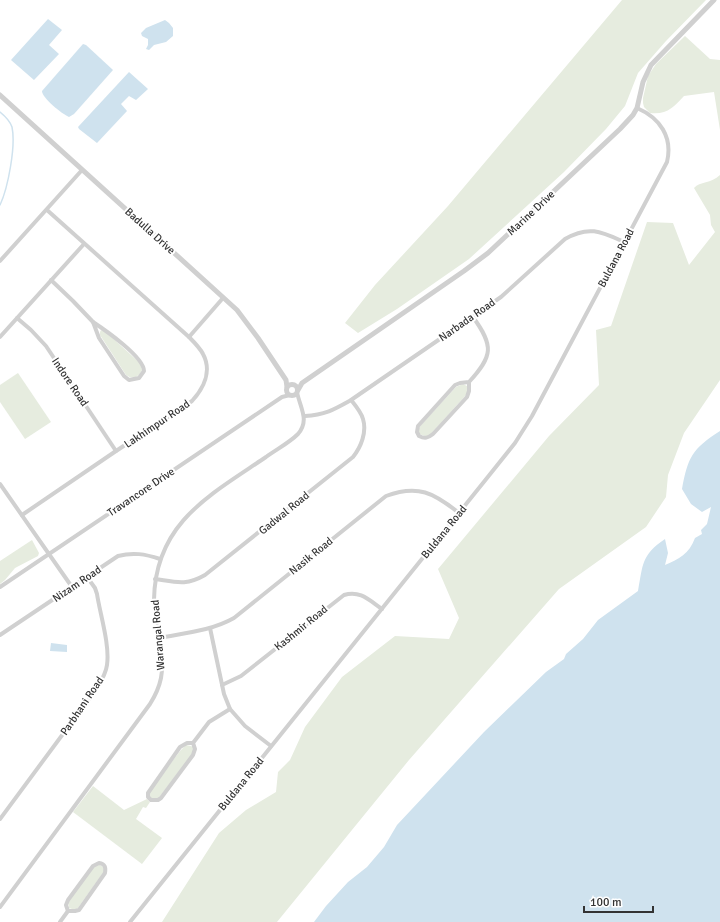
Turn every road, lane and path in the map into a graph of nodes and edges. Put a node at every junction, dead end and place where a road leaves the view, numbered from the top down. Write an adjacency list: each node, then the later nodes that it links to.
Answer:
1 (714, 0): 3 (street, Marine Drive)
2 (0, 95): 4 (street, Badulla Drive)
3 (637, 108): 6 (street, Buldana Road); 18 (street, Marine Drive)
4 (82, 170): 5 (street); 10 (street, Badulla Drive)
5 (47, 210): 7 (street, Lakhimpur Road); 8 (street)
6 (624, 242): 11 (street, Narbada Road); 25 (street, Buldana Road)
7 (84, 244): 9 (street); 15 (street, Lakhimpur Road)
8 (0, 261)
9 (51, 280): 12 (street); 13 (street)
10 (224, 298): 15 (street); 16 (street, Badulla Drive)
11 (474, 317): 17 (street); 20 (street, Narbada Road)
12 (17, 318): 14 (street); 23 (street, Indore Road)
13 (93, 322): 13 (street)
14 (0, 336)
15 (189, 337): 23 (street, Lakhimpur Road)
16 (286, 380): 18 (street, Badulla Drive); 19 (street, Badulla Drive)
17 (469, 382): 17 (street)
18 (296, 388): 19 (street); 19 (street); 21 (street)
19 (288, 392): 21 (street); 27 (street, Travancore Drive)
20 (351, 400): 22 (street, Narbada Road); 30 (street, Gadwal Road)
21 (299, 403): 22 (street)
22 (305, 416): 28 (street, Warangal Road)
23 (116, 451): 26 (street, Lakhimpur Road)
24 (0, 484): 26 (street)
25 (460, 513): 33 (street, Buldana Road); 34 (street, Nasik Road)
26 (22, 515): 27 (street)
27 (49, 554): 31 (street, Travancore Drive); 32 (street)
28 (160, 559): 29 (street, Nizam Road); 30 (street, Warangal Road)
29 (87, 577): 32 (street, Nizam Road); 41 (street, Parbhani Road)
30 (156, 579): 36 (street, Warangal Road)
31 (0, 587)
32 (72, 587): 35 (street, Nizam Road)
33 (382, 609): 37 (street, Kashmir Road); 40 (street, Buldana Road)
34 (210, 628): 36 (street, Nasik Road); 37 (street)
35 (0, 635)
36 (159, 638): 42 (street, Warangal Road)
37 (222, 685): 38 (street)
38 (230, 709): 39 (street); 40 (street)
39 (193, 743): 39 (street)
40 (271, 746): 46 (street, Buldana Road)
41 (0, 819)
42 (2, 900): 43 (street, Warangal Road)
43 (0, 907)
44 (68, 911): 44 (street); 45 (street)
45 (60, 922)
46 (130, 922)

